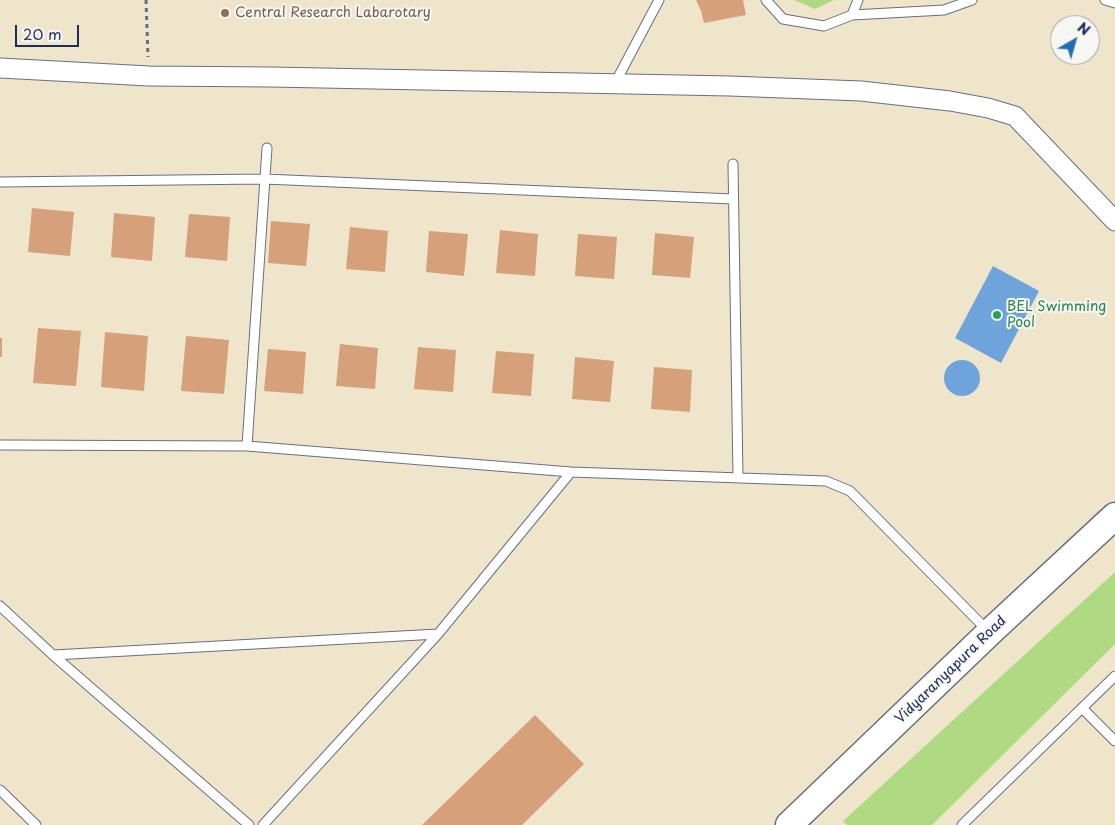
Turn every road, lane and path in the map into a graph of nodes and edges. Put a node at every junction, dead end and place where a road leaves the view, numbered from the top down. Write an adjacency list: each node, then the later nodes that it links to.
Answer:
1 (146, 0): 10 (path)
2 (659, 0): 11 (lane)
3 (766, 0): 8 (lane)
4 (858, 0): 8 (lane)
5 (972, 0): 8 (lane)
6 (1104, 0): 7 (lane)
7 (1115, 3)
8 (852, 15)
9 (0, 68): 10 (street)
10 (149, 76): 11 (street)
11 (615, 83): 17 (street)
12 (267, 148): 14 (lane)
13 (733, 164): 16 (lane)
14 (264, 179): 15 (lane); 16 (lane); 19 (lane)
15 (0, 182)
16 (733, 199): 21 (lane)
17 (1115, 221)
18 (0, 445): 19 (lane)
19 (247, 446): 20 (lane)
20 (571, 472): 21 (lane); 25 (lane)
21 (738, 477): 24 (lane)
22 (1115, 516): 24 (main road, Vidyaranyapura Road)
23 (0, 606): 26 (lane)
24 (990, 632): 31 (main road, Vidyaranyapura Road)
25 (438, 634): 26 (lane); 34 (lane)
26 (53, 655): 33 (lane)
27 (1115, 676): 28 (lane)
28 (1082, 708): 29 (lane); 35 (lane)
29 (1115, 741)
30 (0, 790): 32 (lane)
31 (797, 820)
32 (36, 825)
33 (249, 825)
34 (263, 825)
35 (962, 825)

